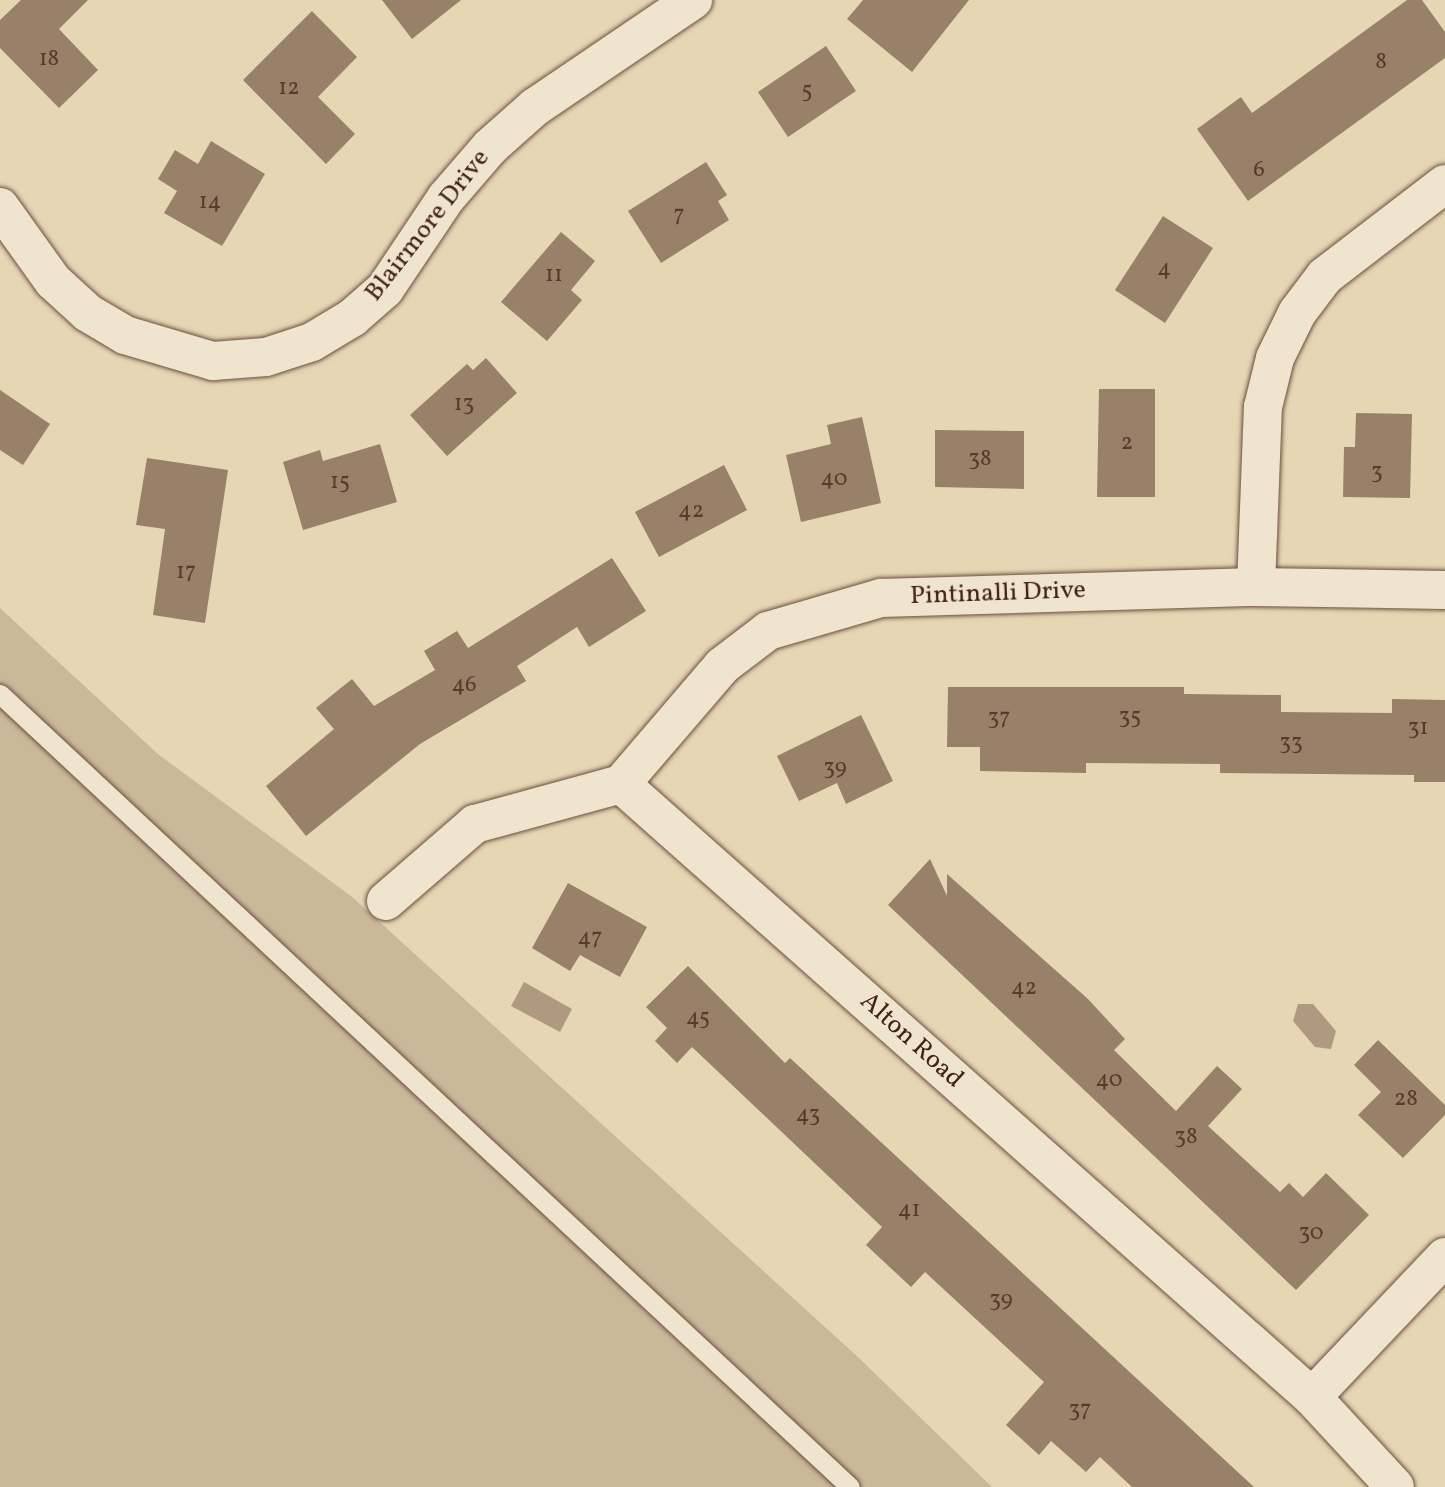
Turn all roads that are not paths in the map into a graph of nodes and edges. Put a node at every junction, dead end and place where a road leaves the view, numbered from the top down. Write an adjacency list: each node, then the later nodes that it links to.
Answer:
1 (693, 0): 3 (street, Blairmore Drive)
2 (1445, 184): 4 (street)
3 (0, 207)
4 (1256, 587): 5 (street, Pintinalli Drive); 7 (street, Pintinalli Drive)
5 (1445, 590)
6 (0, 694): 11 (lane)
7 (621, 784): 8 (street); 10 (street, Alton Road)
8 (386, 901)
9 (1445, 1257): 10 (street)
10 (1312, 1397): 12 (street, Alton Road)
11 (850, 1487)
12 (1395, 1487)

